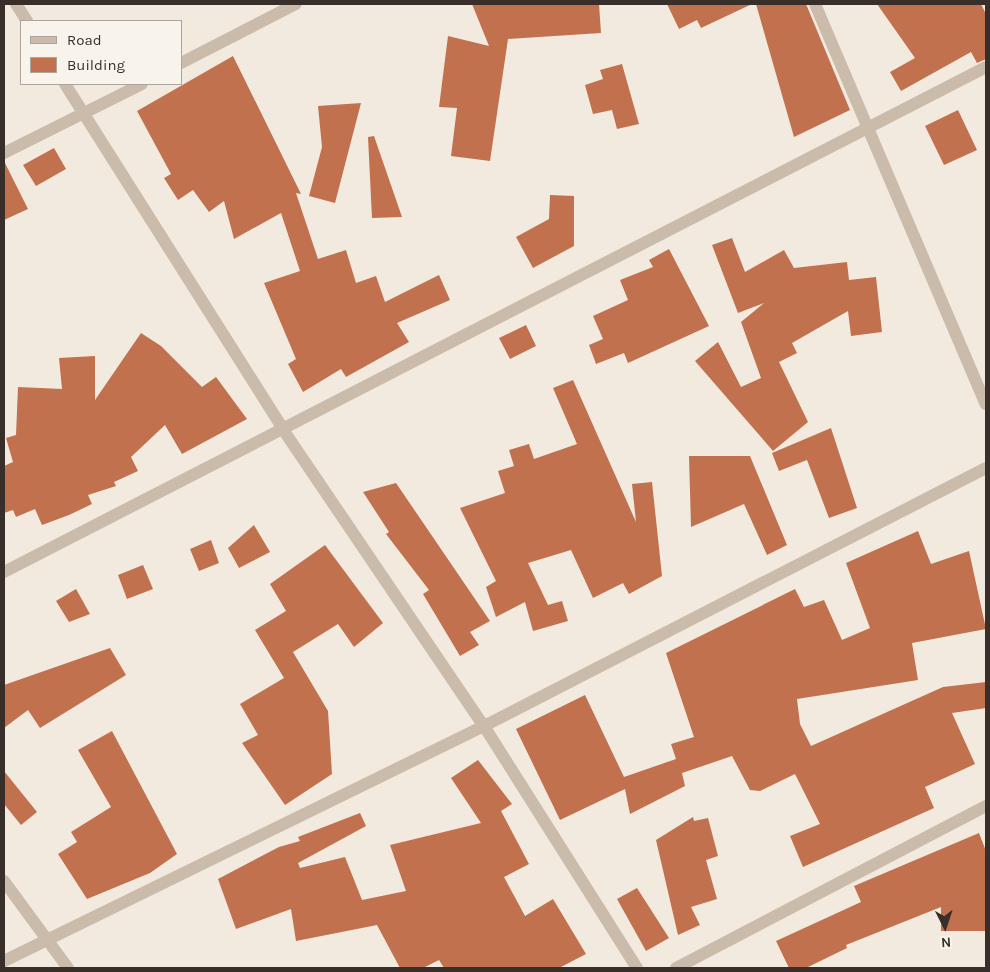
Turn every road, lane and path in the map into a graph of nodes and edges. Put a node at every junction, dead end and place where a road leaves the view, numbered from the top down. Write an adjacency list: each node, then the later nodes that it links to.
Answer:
1 (16, 4): 4 (street)
2 (296, 4): 5 (street)
3 (815, 4): 10 (street)
4 (26, 20)
5 (182, 62)
6 (986, 67): 10 (street)
7 (66, 85): 9 (street)
8 (140, 85): 9 (street)
9 (84, 114): 11 (street); 13 (street)
10 (866, 128): 12 (street); 13 (street)
11 (4, 153)
12 (986, 404)
13 (284, 431): 15 (street); 16 (street)
14 (986, 468): 16 (street)
15 (4, 572)
16 (484, 726): 19 (street); 22 (street)
17 (986, 806): 23 (street)
18 (4, 881): 19 (street)
19 (47, 940): 20 (street); 21 (street)
20 (4, 961)
21 (68, 968)
22 (637, 968)
23 (676, 968)

